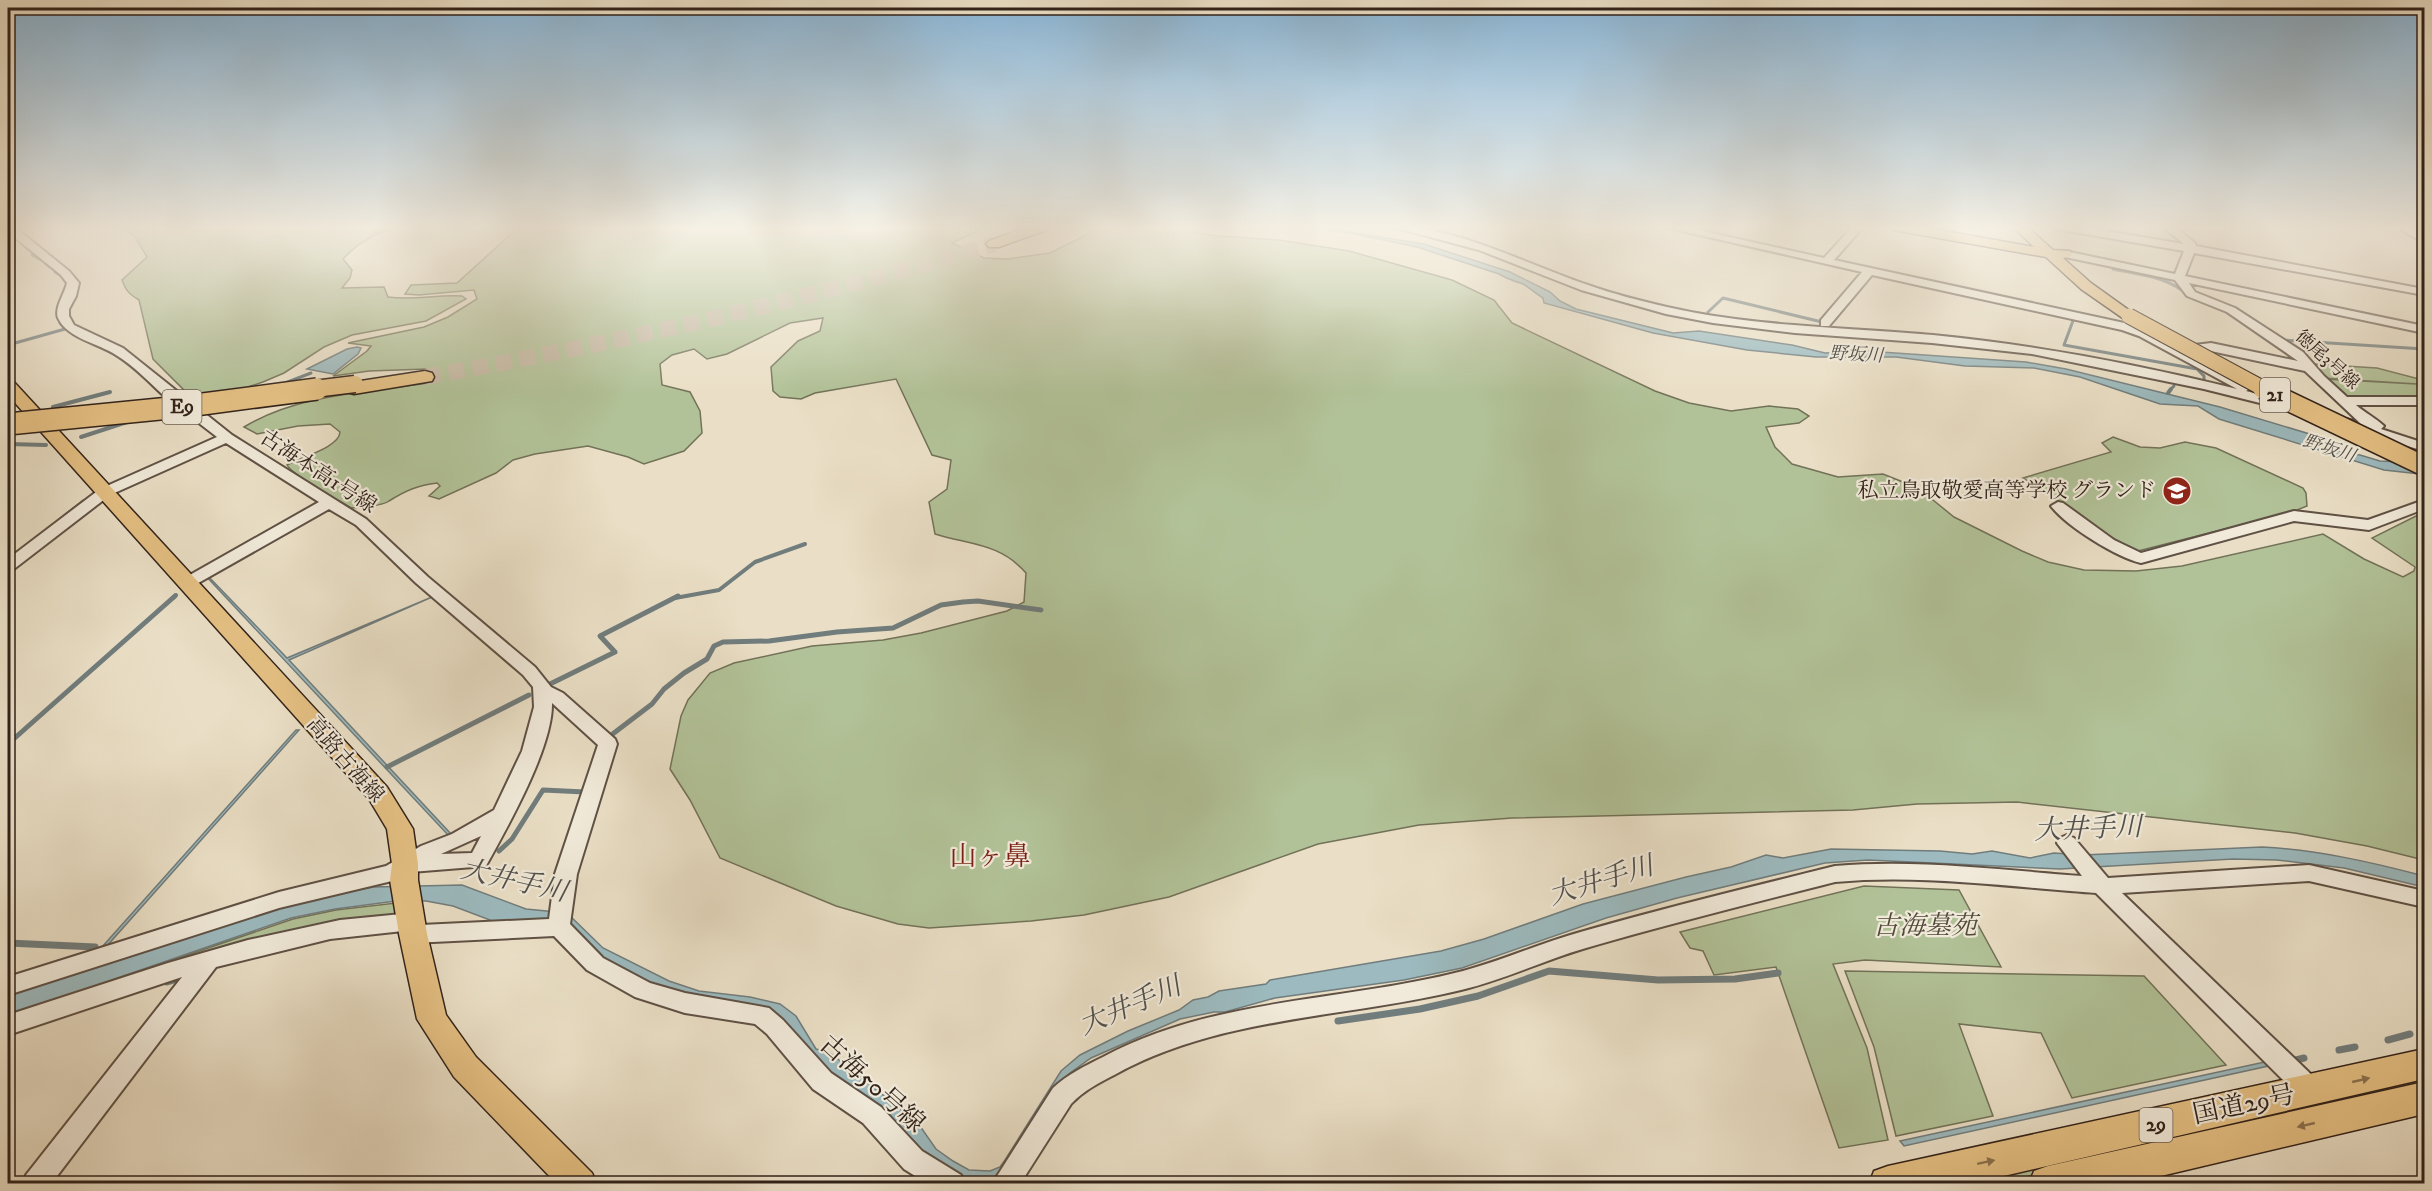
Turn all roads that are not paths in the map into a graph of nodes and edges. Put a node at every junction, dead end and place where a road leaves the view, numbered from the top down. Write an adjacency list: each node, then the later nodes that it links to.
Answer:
1 (72, 282): 26 (street, 古海本高1号線)
2 (1569, 282): 20 (street)
3 (1860, 282): 14 (street)
4 (1913, 282): 16 (street)
5 (2078, 282): 11 (main road)
6 (2081, 282): 11 (main road, 21)
7 (2095, 282): 13 (main road, 21)
8 (2182, 282): 17 (street, 徳尾3号線)
9 (2196, 282): 15 (street)
10 (2375, 282): 12 (street)
11 (2086, 286): 13 (main road, 21)
12 (2424, 292)
13 (2135, 315): 28 (main road, 21); 29 (main road, 21, bridge)
14 (1825, 323)
15 (2424, 329)
16 (2173, 350): 17 (street); 20 (street)
17 (2311, 368): 21 (street, 徳尾3号線)
18 (425, 375): 23 (highway, E9, bridge)
19 (8, 386): 24 (main road, 高路古海線)
20 (2266, 400): 25 (street)
21 (2345, 400): 22 (street); 25 (street, 徳尾3号線)
22 (2424, 401)
23 (8, 428): 24 (street)
24 (48, 429): 30 (main road, 高路古海線)
25 (2396, 436): 27 (street)
26 (227, 438): 30 (street); 31 (street, 古海本高1号線)
27 (2424, 445)
28 (2424, 458)
29 (2424, 466)
30 (105, 492): 34 (street); 35 (main road, 高路古海線)
31 (330, 502): 35 (street); 36 (street, 古海本高1号線)
32 (2424, 504): 33 (street)
33 (2058, 506)
34 (8, 566)
35 (187, 584): 39 (main road, 高路古海線)
36 (543, 690): 37 (street); 43 (street)
37 (501, 815): 39 (street); 39 (street)
38 (2067, 843): 40 (street)
39 (405, 872): 42 (main road, 高路古海線); 45 (street)
40 (2102, 886): 41 (street); 48 (street); 53 (street)
41 (2424, 899)
42 (412, 923): 43 (street); 44 (street); 51 (main road, 高路古海線)
43 (559, 927): 52 (street, 古海50号線)
44 (208, 960): 46 (street); 50 (street)
45 (8, 986)
46 (8, 1025)
47 (2424, 1064): 48 (highway, 国道29号 / 29, one-way to 47)
48 (2311, 1091): 54 (highway, 国道29号 / 29, one-way to 48)
49 (2424, 1098): 55 (highway, 国道29号 / 29, one-way to 55)
50 (35, 1184)
51 (580, 1184)
52 (952, 1184)
53 (1005, 1184)
54 (1888, 1184)
55 (2048, 1184)

